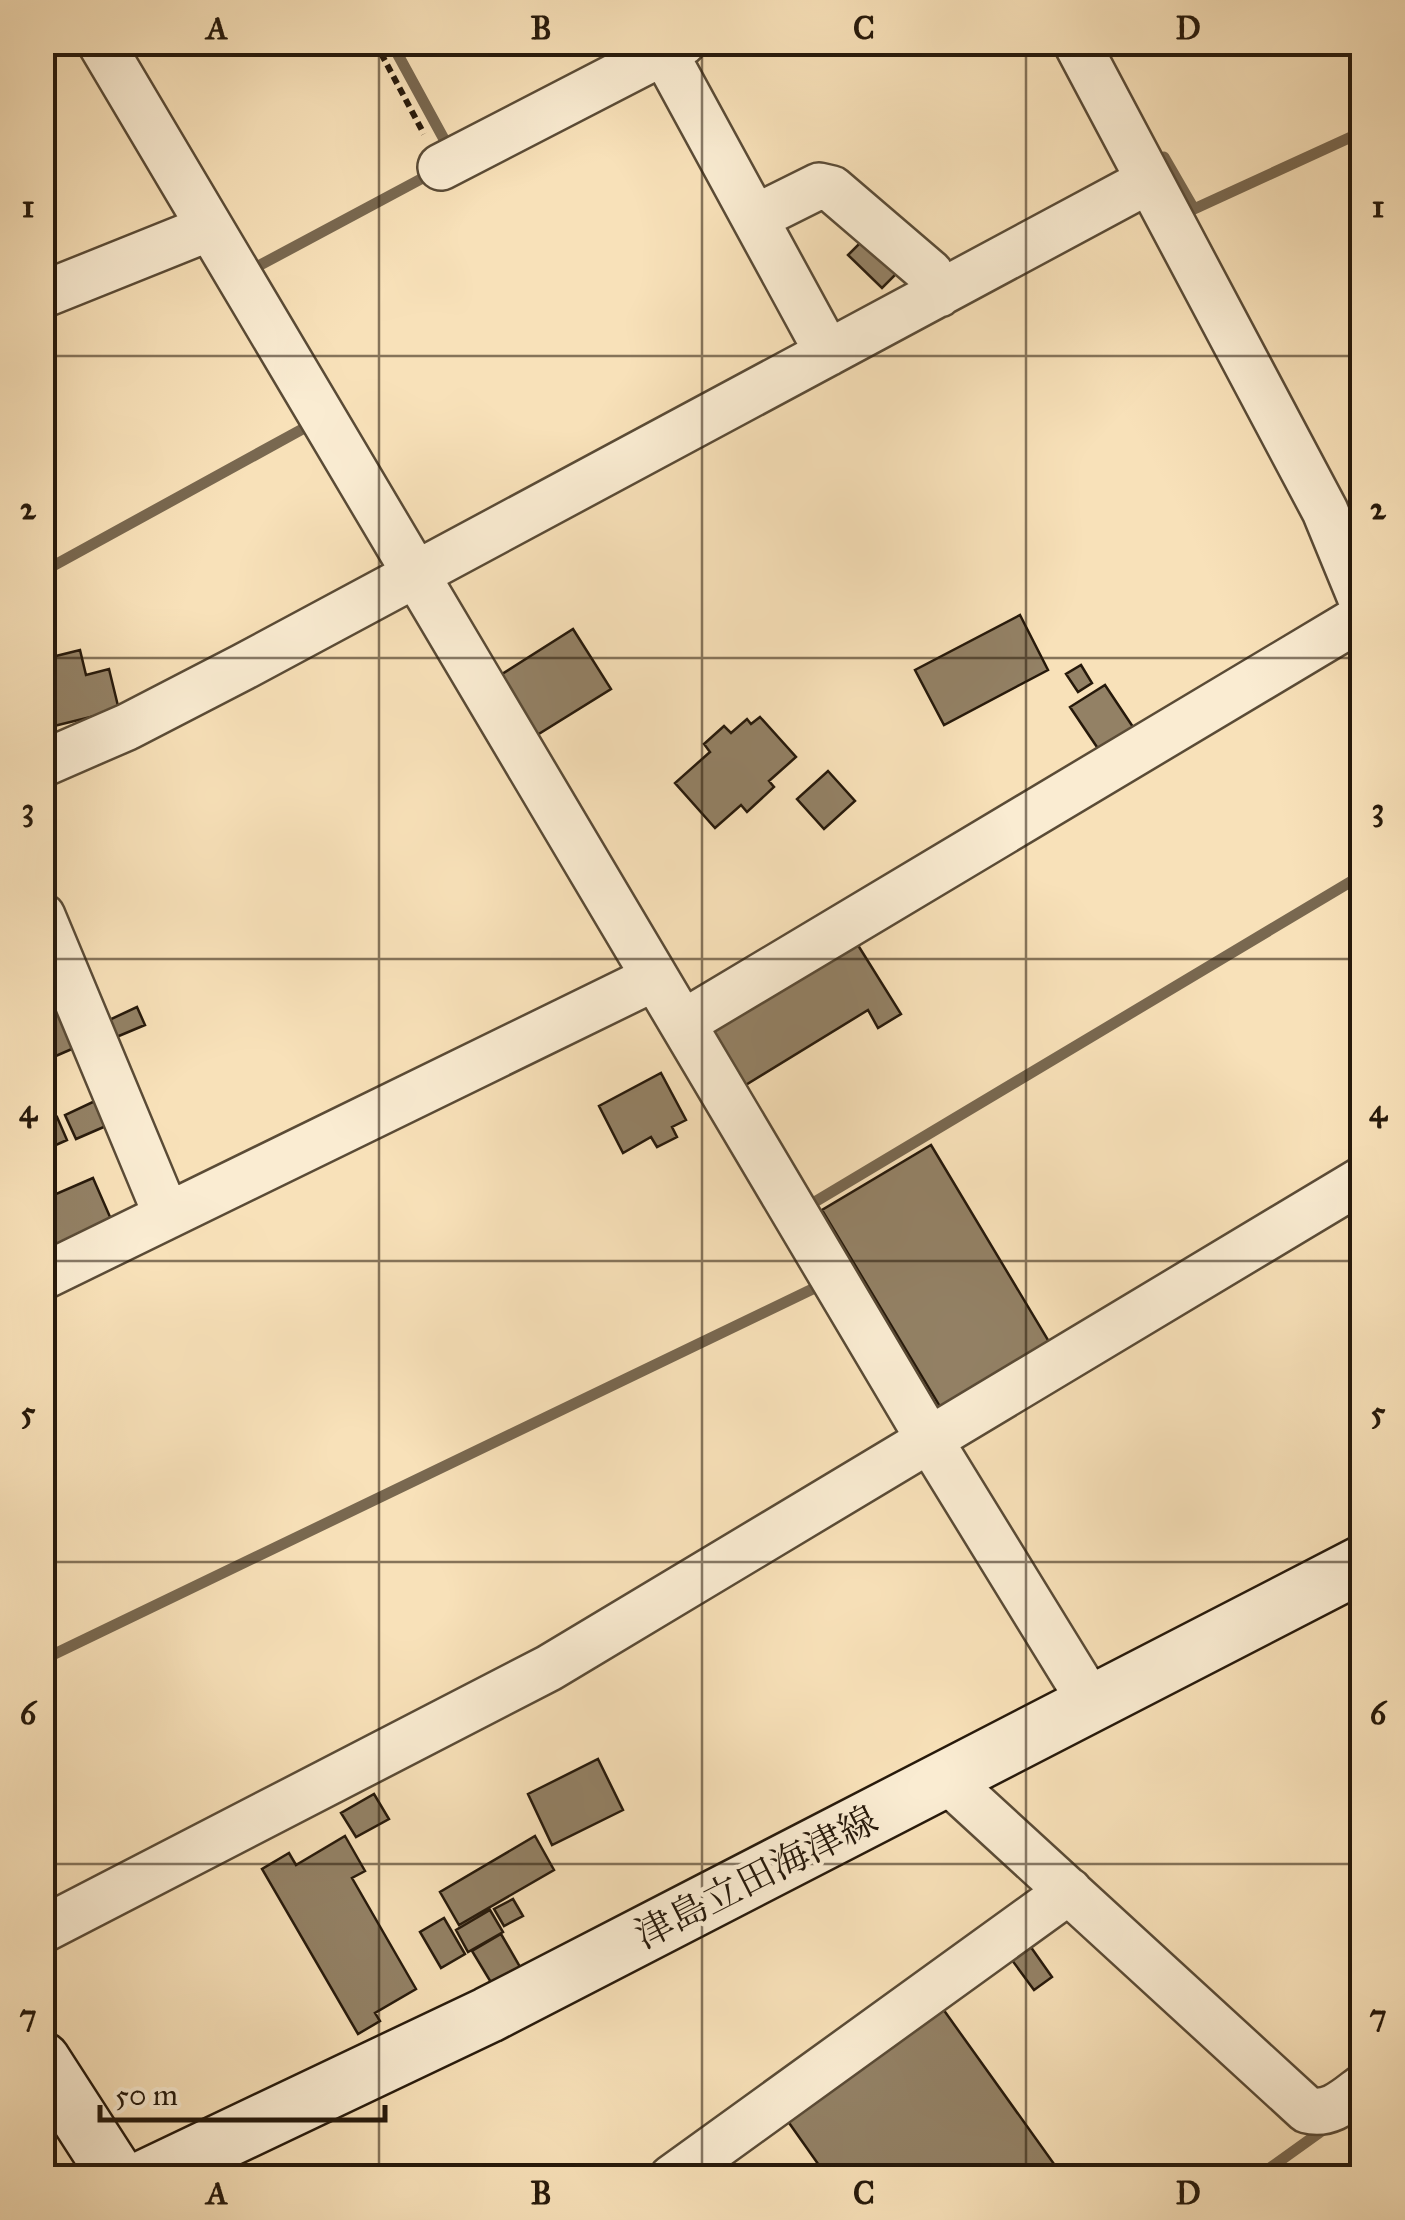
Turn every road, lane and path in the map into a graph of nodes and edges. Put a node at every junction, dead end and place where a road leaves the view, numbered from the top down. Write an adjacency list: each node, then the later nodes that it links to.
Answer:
1 (100, 42): 8 (street)
2 (375, 42): 5 (path)
3 (1076, 42): 6 (street)
4 (674, 47): 5 (street); 7 (street)
5 (441, 167)
6 (1148, 181): 9 (street); 12 (street)
7 (755, 218): 9 (street); 11 (street)
8 (209, 228): 10 (street); 13 (street)
9 (939, 294): 11 (street)
10 (42, 295)
11 (828, 353): 13 (street)
12 (1344, 503): 14 (street)
13 (414, 575): 16 (street); 18 (street)
14 (1362, 601)
15 (1362, 617): 19 (street)
16 (42, 764)
17 (42, 916): 21 (street)
18 (654, 978): 19 (street); 21 (street)
19 (682, 1023): 23 (street)
20 (1362, 1180): 23 (street)
21 (167, 1216): 22 (street)
22 (42, 1278)
23 (929, 1439): 25 (street); 28 (street)
24 (1362, 1564): 25 (main road, 津島立田海津線)
25 (1092, 1704): 26 (main road, 津島立田海津線)
26 (946, 1779): 27 (street); 32 (main road, 津島立田海津線)
27 (1069, 1891): 30 (street); 33 (street)
28 (42, 1930)
29 (42, 2060): 31 (main road)
30 (1362, 2088)
31 (118, 2178)
32 (145, 2178)
33 (672, 2178)

